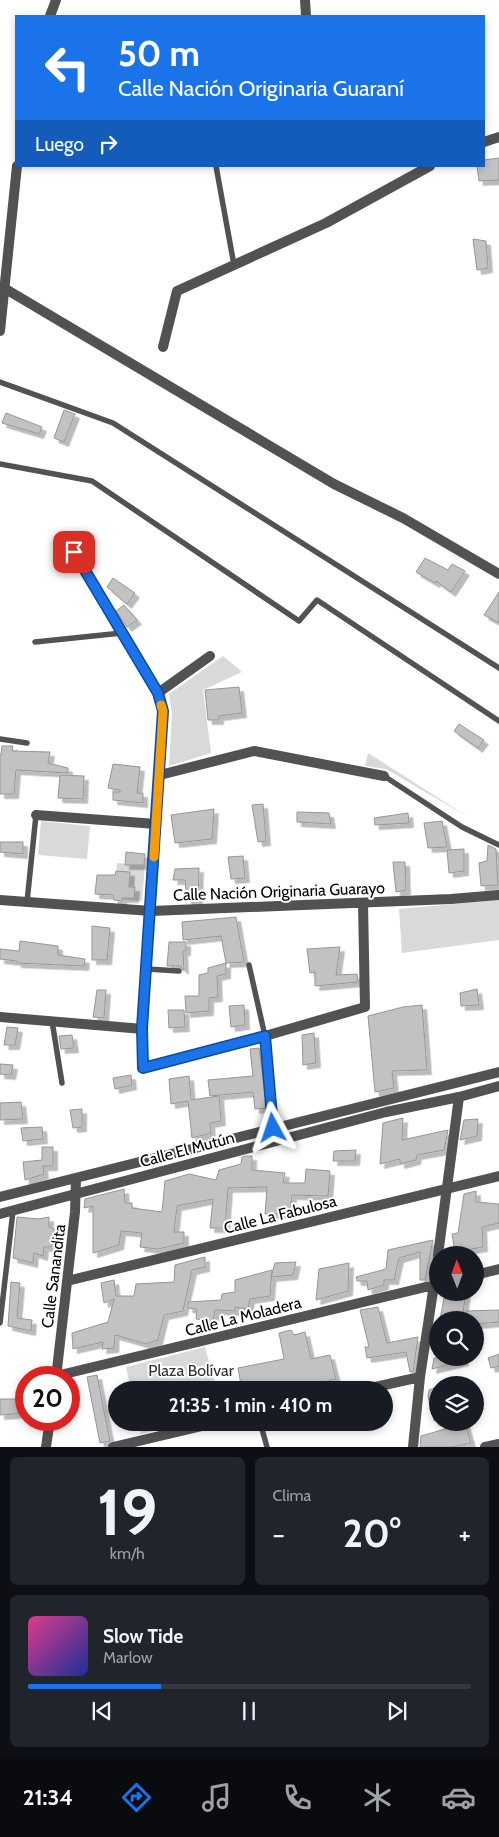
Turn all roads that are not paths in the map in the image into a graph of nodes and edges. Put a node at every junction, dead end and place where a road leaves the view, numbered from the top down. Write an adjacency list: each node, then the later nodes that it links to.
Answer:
1 (56, 0): 3 (street)
2 (305, 0): 4 (street)
3 (50, 15)
4 (306, 15)
5 (499, 137): 6 (street)
6 (485, 142)
7 (17, 167): 11 (street)
8 (216, 167): 10 (lane)
9 (428, 167): 10 (street)
10 (234, 265): 13 (street)
11 (4, 288): 12 (street); 17 (street)
12 (0, 331)
13 (162, 347)
14 (0, 382): 21 (lane)
15 (0, 464): 23 (lane)
16 (74, 552): 18 (lane)
17 (499, 574)
18 (122, 633): 19 (lane); 22 (street)
19 (35, 642)
20 (210, 656): 22 (street)
21 (499, 668)
22 (158, 693): 26 (street)
23 (499, 721)
24 (0, 739): 25 (lane)
25 (27, 743)
26 (160, 775): 27 (street); 29 (street)
27 (384, 776): 30 (lane)
28 (36, 815): 29 (street); 33 (lane)
29 (156, 824): 35 (street)
30 (499, 845)
31 (499, 895): 34 (street, Calle Nación Originaria Guarayo)
32 (0, 900): 33 (street, Calle Nación Originaria Guarayo)
33 (27, 902): 35 (street, Calle Nación Originaria Guarayo)
34 (363, 903): 35 (street, Calle Nación Originaria Guarayo); 42 (street)
35 (151, 912): 37 (street)
36 (249, 965): 42 (lane)
37 (147, 970): 38 (lane); 41 (street)
38 (179, 971)
39 (0, 1017): 40 (street)
40 (52, 1021): 41 (street); 44 (lane)
41 (142, 1029): 42 (street)
42 (265, 1036): 47 (lane)
43 (499, 1072): 47 (street, Calle El Mutún)
44 (62, 1084)
45 (499, 1086): 46 (street, Calle El Mutún)
46 (459, 1097): 50 (street); 51 (street, Calle El Mutún)
47 (273, 1128): 49 (street, Calle El Mutún)
48 (499, 1176): 50 (street, Calle La Fabulosa)
49 (76, 1178): 51 (street, Calle Sanandita); 52 (street, Calle El Mutún)
50 (448, 1189): 55 (street); 58 (street, Calle La Fabulosa)
51 (74, 1194): 53 (street, Calle El Mutún); 58 (street, Calle Sanandita)
52 (0, 1196)
53 (13, 1211): 54 (street, Calle El Mutún); 61 (lane)
54 (0, 1214)
55 (439, 1246)
56 (499, 1269): 57 (street)
57 (484, 1273)
58 (67, 1281): 62 (street, Calle Sanandita)
59 (429, 1285): 63 (street, Calle La Moladera)
60 (432, 1301): 64 (street)
61 (0, 1323)
62 (57, 1366)
63 (80, 1371)
64 (420, 1377): 65 (street); 73 (street)
65 (393, 1383)
66 (48, 1431): 70 (street)
67 (181, 1431): 71 (street)
68 (263, 1431): 72 (lane)
69 (499, 1444): 74 (street)
70 (46, 1447)
71 (113, 1447)
72 (267, 1447)
73 (413, 1447)
74 (485, 1447)

